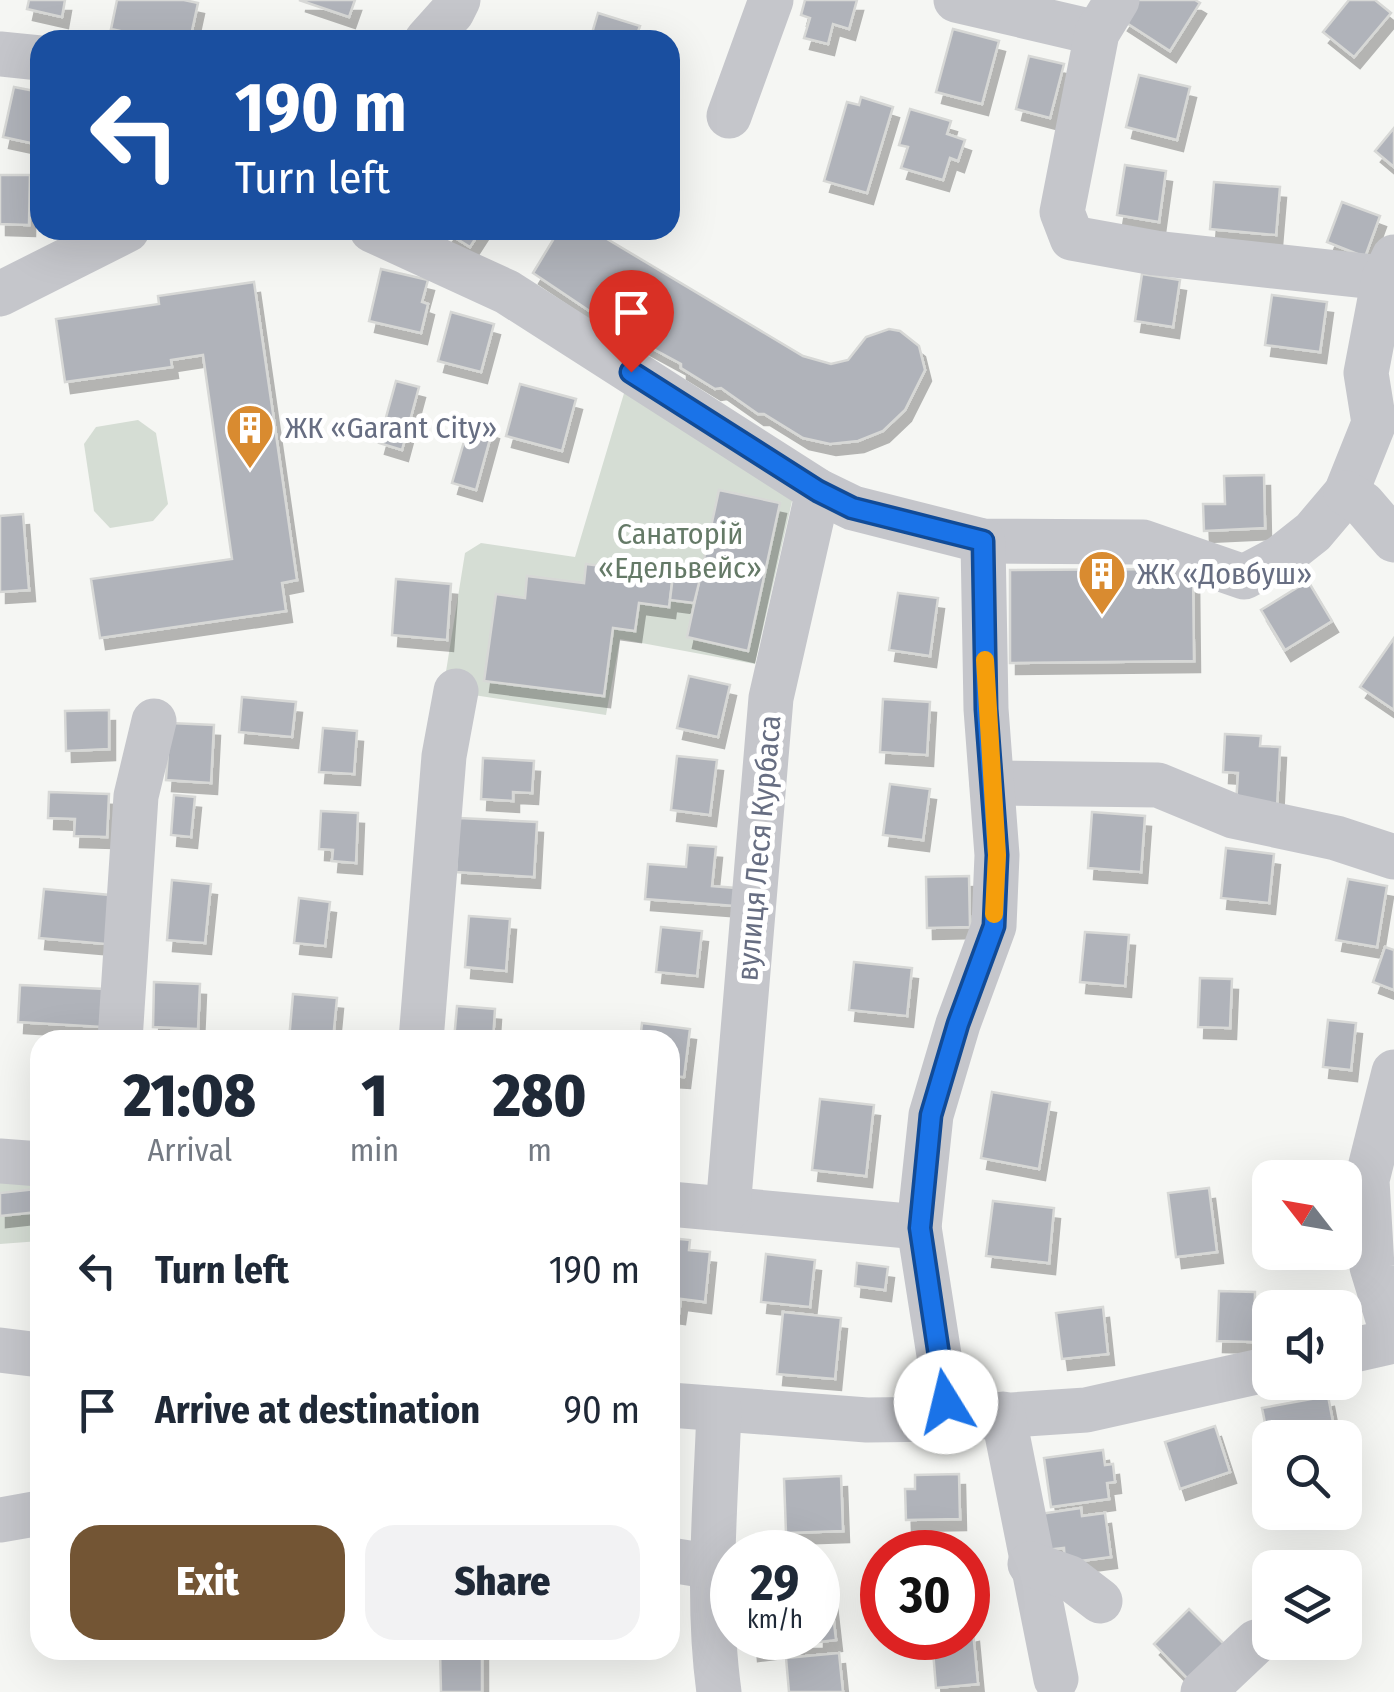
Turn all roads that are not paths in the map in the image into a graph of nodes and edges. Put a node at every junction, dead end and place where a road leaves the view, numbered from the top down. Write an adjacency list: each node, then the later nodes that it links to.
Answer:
1 (458, 0): 5 (street)
2 (771, 0): 8 (street)
3 (956, 0): 4 (street)
4 (1107, 17): 11 (street)
5 (436, 30)
6 (0, 54): 7 (street)
7 (30, 57)
8 (729, 116)
9 (108, 240): 12 (street)
10 (394, 240): 13 (street)
11 (1389, 267): 14 (street)
12 (0, 294)
13 (818, 491): 16 (street); 27 (street, вулиця Леся Курбаса)
14 (1346, 493): 15 (street); 16 (street)
15 (1394, 540)
16 (983, 541): 19 (street)
17 (456, 691): 22 (street)
18 (154, 721): 21 (street)
19 (992, 782): 20 (street); 28 (street)
20 (1394, 857)
21 (121, 1030)
22 (421, 1030)
23 (1394, 1072): 29 (street)
24 (0, 1162): 25 (street)
25 (30, 1164)
26 (680, 1205): 27 (street)
27 (728, 1209): 28 (street)
28 (920, 1228): 37 (street)
29 (1394, 1340): 30 (street)
30 (1362, 1348)
31 (0, 1350): 32 (street)
32 (30, 1354)
33 (1252, 1373): 36 (street)
34 (680, 1406): 35 (street)
35 (718, 1409): 37 (street); 40 (street)
36 (1003, 1414): 37 (street); 42 (street)
37 (948, 1419)
38 (30, 1515): 39 (street)
39 (0, 1520)
40 (715, 1530)
41 (680, 1562): 43 (street)
42 (1030, 1564): 44 (street); 47 (street)
43 (710, 1566)
44 (1100, 1601)
45 (1252, 1646): 49 (street)
46 (714, 1660): 48 (street)
47 (1056, 1679)
48 (719, 1692)
49 (1204, 1692)

